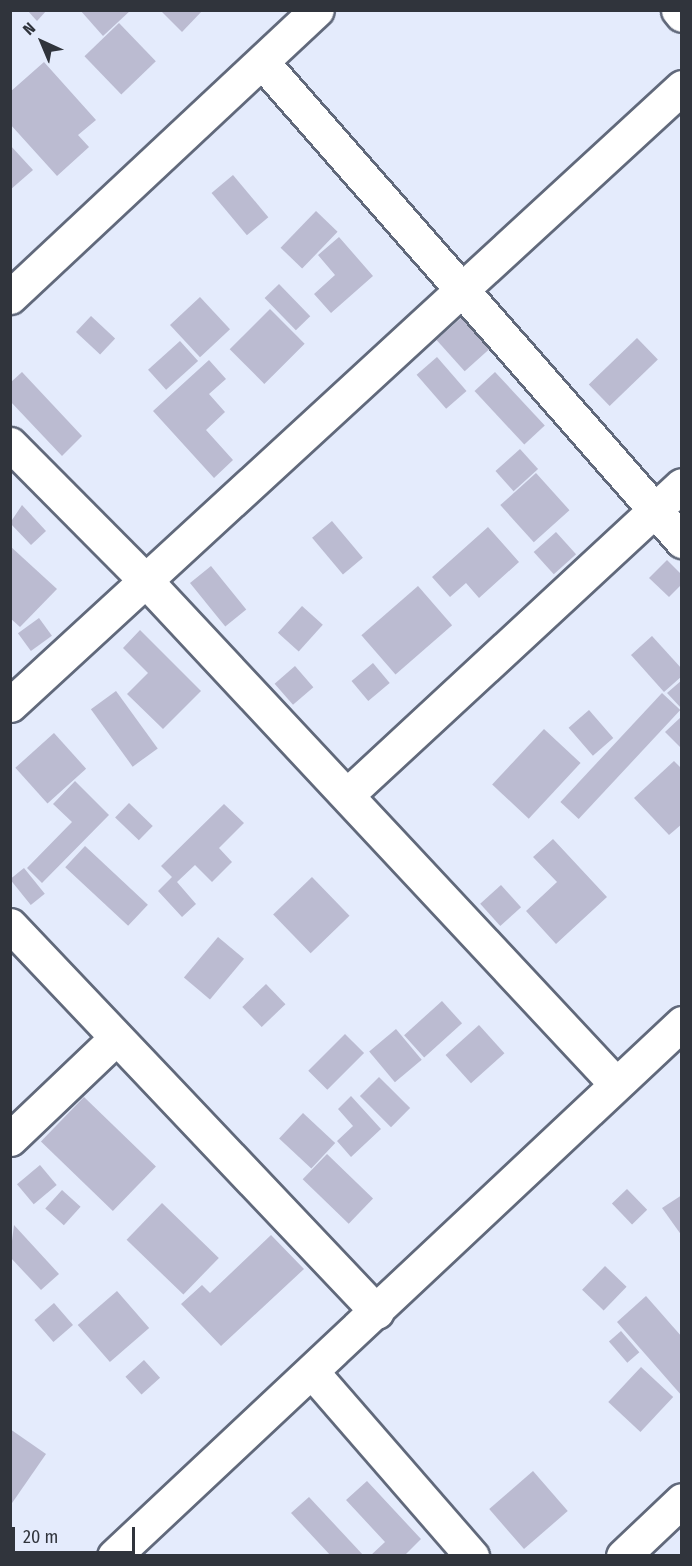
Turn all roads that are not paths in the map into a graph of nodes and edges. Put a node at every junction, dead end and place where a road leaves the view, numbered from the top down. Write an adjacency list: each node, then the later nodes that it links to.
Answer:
1 (317, 10): 4 (street)
2 (678, 10): 3 (street)
3 (681, 15)
4 (263, 63): 6 (street); 7 (street)
5 (681, 87): 6 (street)
6 (462, 293): 10 (street); 12 (street)
7 (10, 297)
8 (10, 444): 12 (street)
9 (681, 485): 10 (street)
10 (654, 510): 11 (street); 14 (street)
11 (681, 541)
12 (147, 582): 13 (street); 14 (street)
13 (10, 705)
14 (347, 795): 18 (street)
15 (10, 925): 17 (street)
16 (681, 1023): 18 (street)
17 (116, 1038): 19 (street); 20 (street)
18 (616, 1084): 20 (street)
19 (10, 1139)
20 (377, 1312): 21 (street)
21 (312, 1372): 23 (street); 24 (street)
22 (681, 1500): 25 (street)
23 (114, 1556)
24 (472, 1556)
25 (623, 1556)

